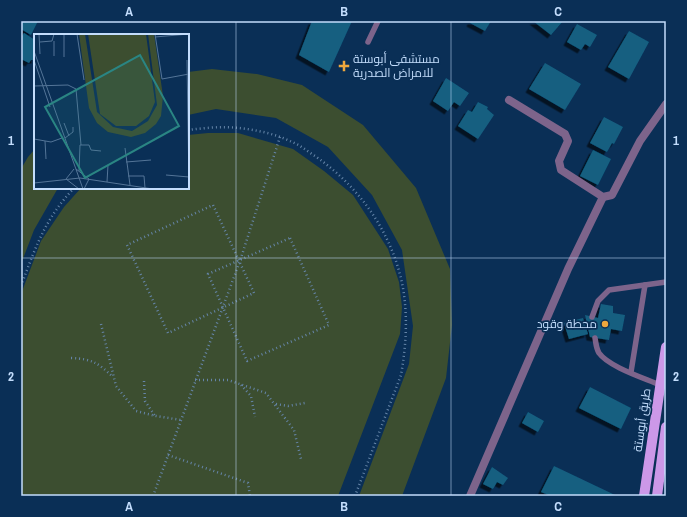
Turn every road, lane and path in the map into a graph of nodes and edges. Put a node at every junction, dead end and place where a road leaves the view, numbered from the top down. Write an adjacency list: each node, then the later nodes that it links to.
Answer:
1 (378, 21): 2 (lane)
2 (368, 42)
3 (509, 100): 8 (street)
4 (666, 104): 8 (street)
5 (189, 130): 6 (path)
6 (280, 137): 9 (path); 37 (path)
7 (73, 189): 12 (path)
8 (603, 197): 38 (street)
9 (240, 261): 13 (path); 13 (path); 13 (path); 13 (path); 13 (path)
10 (666, 282): 11 (lane)
11 (646, 285): 14 (lane); 19 (lane)
12 (21, 286)
13 (222, 308): 21 (path)
14 (592, 317)
15 (101, 324): 20 (path)
16 (595, 338): 19 (lane)
17 (666, 348): 24 (main road, طريق أبوستة)
18 (71, 358): 20 (path)
19 (631, 372): 24 (lane)
20 (114, 377): 27 (path)
21 (195, 380): 23 (path); 29 (path)
22 (144, 381): 27 (path)
23 (239, 383): 26 (path); 28 (path)
24 (660, 385): 31 (main road, طريق أبوستة)
25 (305, 403): 26 (path)
26 (275, 404): 34 (path)
27 (156, 416): 29 (path)
28 (255, 417)
29 (181, 420): 33 (path)
30 (666, 426): 32 (main road)
31 (651, 450): 32 (main road); 39 (main road, طريق أبوستة)
32 (663, 451): 40 (main road)
33 (168, 455): 35 (path); 36 (path)
34 (301, 459)
35 (153, 496)
36 (250, 496)
37 (354, 496)
38 (470, 496)
39 (644, 496)
40 (657, 496)

